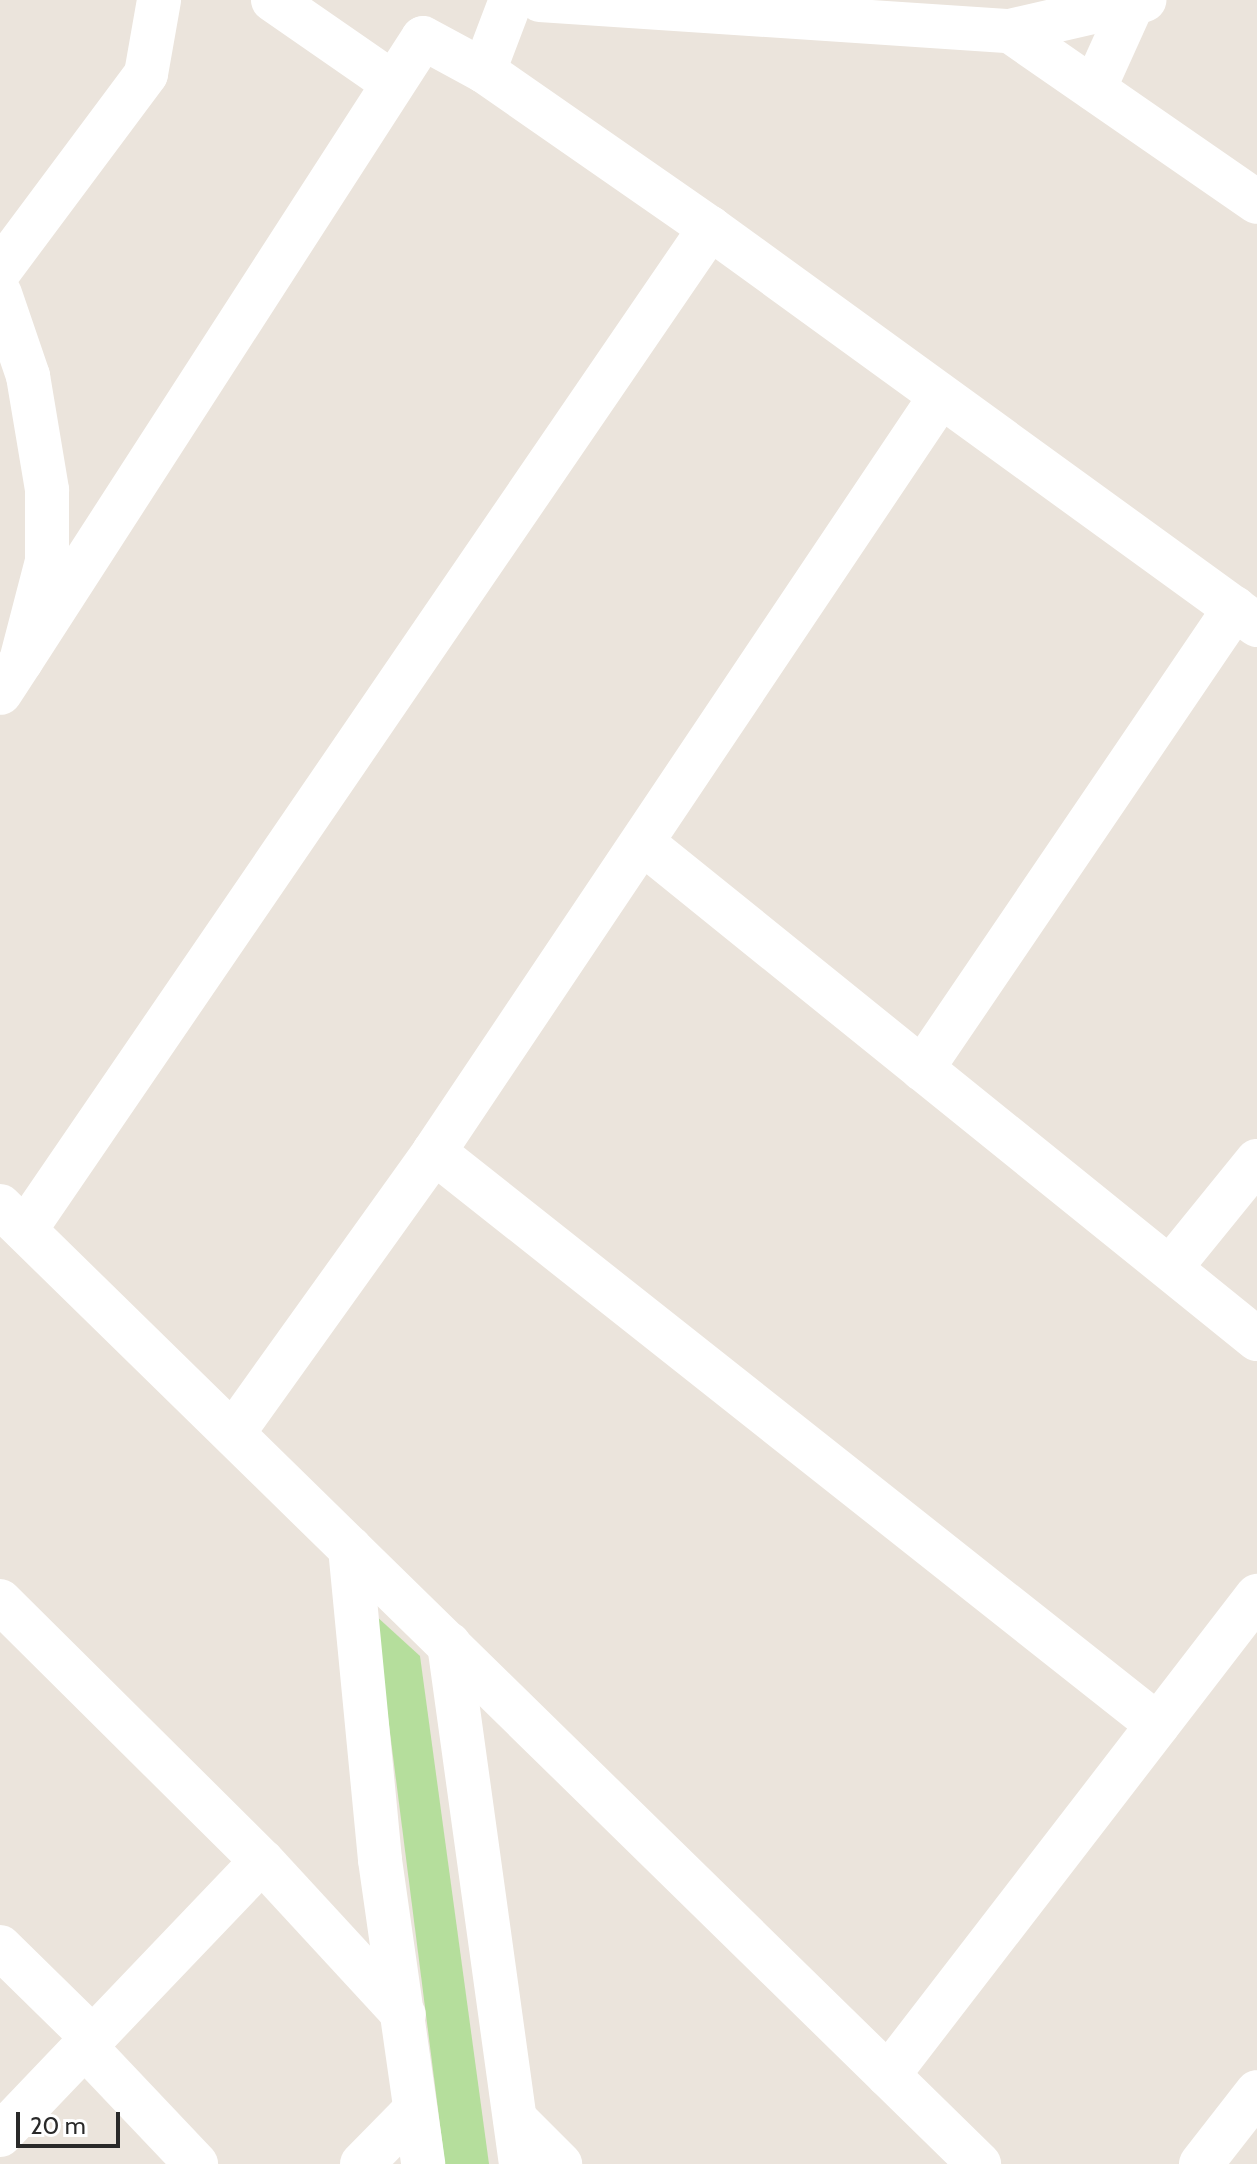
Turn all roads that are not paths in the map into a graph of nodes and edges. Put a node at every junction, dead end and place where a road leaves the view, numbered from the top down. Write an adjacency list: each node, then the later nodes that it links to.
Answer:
1 (159, 0): 12 (street)
2 (273, 0): 8 (street)
3 (511, 0): 7 (street)
4 (540, 0): 6 (street)
5 (1138, 2): 6 (street); 9 (street)
6 (1010, 31): 9 (street)
7 (484, 71): 8 (street); 11 (street)
8 (393, 83): 16 (street)
9 (1094, 89): 10 (street)
10 (1257, 202)
11 (710, 228): 14 (street); 21 (street)
12 (0, 270)
13 (0, 294): 16 (street)
14 (940, 397): 15 (street); 17 (street)
15 (1246, 616): 18 (street)
16 (10, 677)
17 (644, 844): 18 (street); 19 (street)
18 (922, 1069): 22 (street)
19 (434, 1152): 24 (street); 29 (street)
20 (1257, 1161): 22 (street)
21 (12, 1218): 24 (street)
22 (1170, 1268): 23 (street)
23 (1257, 1339)
24 (233, 1433): 25 (street)
25 (350, 1548): 28 (street); 32 (street)
26 (1257, 1596): 29 (street)
27 (0, 1601): 30 (street)
28 (449, 1644): 34 (street); 37 (street)
29 (1158, 1725): 34 (street)
30 (262, 1861): 32 (street); 33 (street)
31 (0, 1947): 33 (street)
32 (404, 2015): 36 (street)
33 (90, 2044): 38 (street); 39 (street)
34 (888, 2075): 44 (street)
35 (1257, 2092): 45 (street)
36 (415, 2110): 40 (street); 41 (street)
37 (515, 2119): 42 (street); 43 (street)
38 (0, 2135)
39 (196, 2164)
40 (362, 2164)
41 (423, 2164)
42 (521, 2164)
43 (560, 2164)
44 (979, 2164)
45 (1201, 2164)

